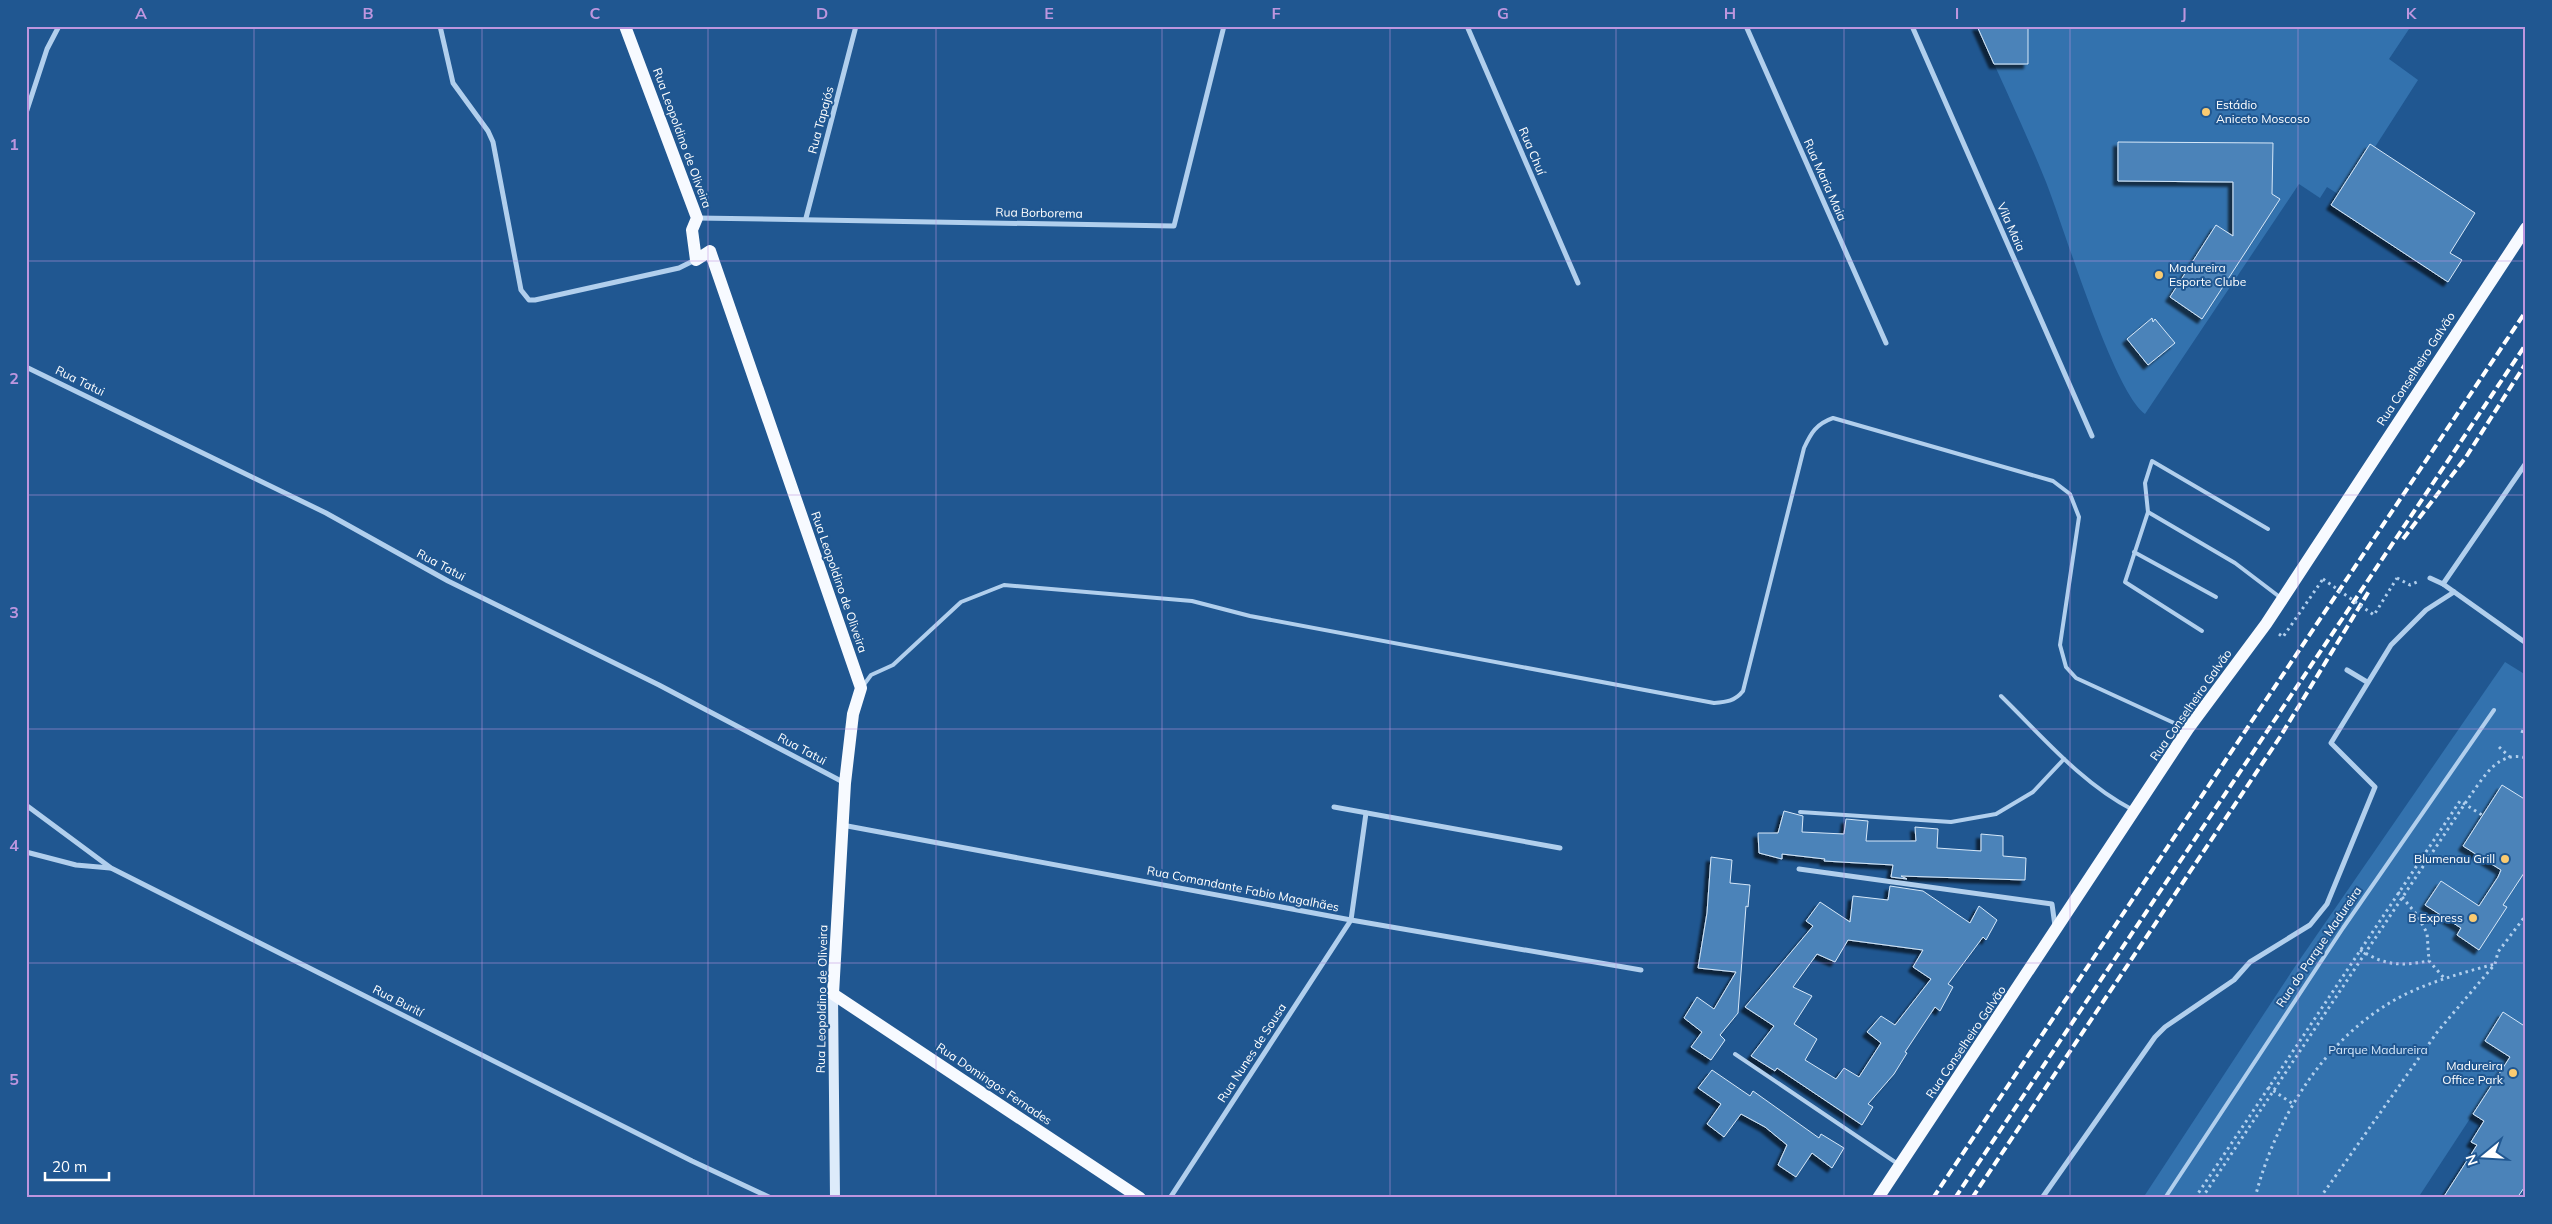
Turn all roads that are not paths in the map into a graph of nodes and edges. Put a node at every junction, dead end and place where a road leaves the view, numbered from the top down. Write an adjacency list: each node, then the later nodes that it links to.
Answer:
1 (59, 26): 9 (street)
2 (440, 26): 13 (street)
3 (625, 26): 10 (main road, Rua Leopoldino de Oliveira)
4 (856, 26): 11 (street, Rua Tapajós)
5 (1224, 26): 11 (street, Rua Borborema)
6 (1467, 26): 14 (street, Rua Chuí)
7 (1746, 26): 15 (street, Rua Maria Maia)
8 (1912, 26): 17 (street, Vila Maia)
9 (26, 113)
10 (697, 218): 11 (street, Rua Borborema); 13 (main road, Rua Leopoldino de Oliveira)
11 (806, 218)
12 (2526, 228): 26 (main road, Rua Conselheiro Galvão)
13 (696, 260): 31 (main road, Rua Leopoldino de Oliveira)
14 (1578, 283)
15 (1886, 343)
16 (26, 367): 36 (street, Rua Tatui)
17 (2092, 436)
18 (2526, 463): 23 (street)
19 (2148, 512): 20 (lane); 21 (lane); 26 (lane)
20 (2268, 529)
21 (2134, 552): 25 (lane); 27 (lane)
22 (2430, 578): 23 (street)
23 (2443, 584): 24 (street)
24 (2454, 592): 28 (street); 30 (street)
25 (2216, 597)
26 (2282, 599): 34 (main road, Rua Conselheiro Galvão)
27 (2202, 630)
28 (2526, 643)
29 (2347, 670): 30 (street)
30 (2367, 682): 58 (street)
31 (861, 688): 34 (lane); 36 (main road, Rua Leopoldino de Oliveira)
32 (2001, 696): 35 (lane)
33 (2494, 710): 59 (lane, Rua do Parque Madureira)
34 (2188, 729): 39 (main road, Rua Conselheiro Galvão)
35 (2064, 759): 39 (lane); 40 (lane)
36 (845, 783): 42 (main road, Rua Leopoldino de Oliveira)
37 (26, 805): 45 (street, Rua Burití)
38 (1334, 808): 41 (street)
39 (2135, 811): 48 (main road, Rua Conselheiro Galvão)
40 (1800, 812)
41 (1366, 813): 43 (street); 47 (street)
42 (842, 825): 47 (street, Rua Comandante Fabio Magalhães); 50 (main road, Rua Leopoldino de Oliveira)
43 (1560, 848)
44 (26, 852): 45 (street)
45 (111, 868): 53 (street, Rua Burití)
46 (1799, 869): 48 (street)
47 (1352, 920): 49 (street, Rua Comandante Fabio Magalhães); 56 (street, Rua Nunes de Sousa)
48 (2056, 931): 52 (main road, Rua Conselheiro Galvão)
49 (1641, 970)
50 (833, 994): 54 (street, Rua Leopoldino de Oliveira); 55 (main road, Rua Domingos Fernades)
51 (1735, 1054): 52 (lane)
52 (1900, 1166): 57 (main road, Rua Conselheiro Galvão)
53 (771, 1198)
54 (835, 1198)
55 (1140, 1198)
56 (1170, 1198)
57 (1878, 1198)
58 (2042, 1198)
59 (2165, 1198)

